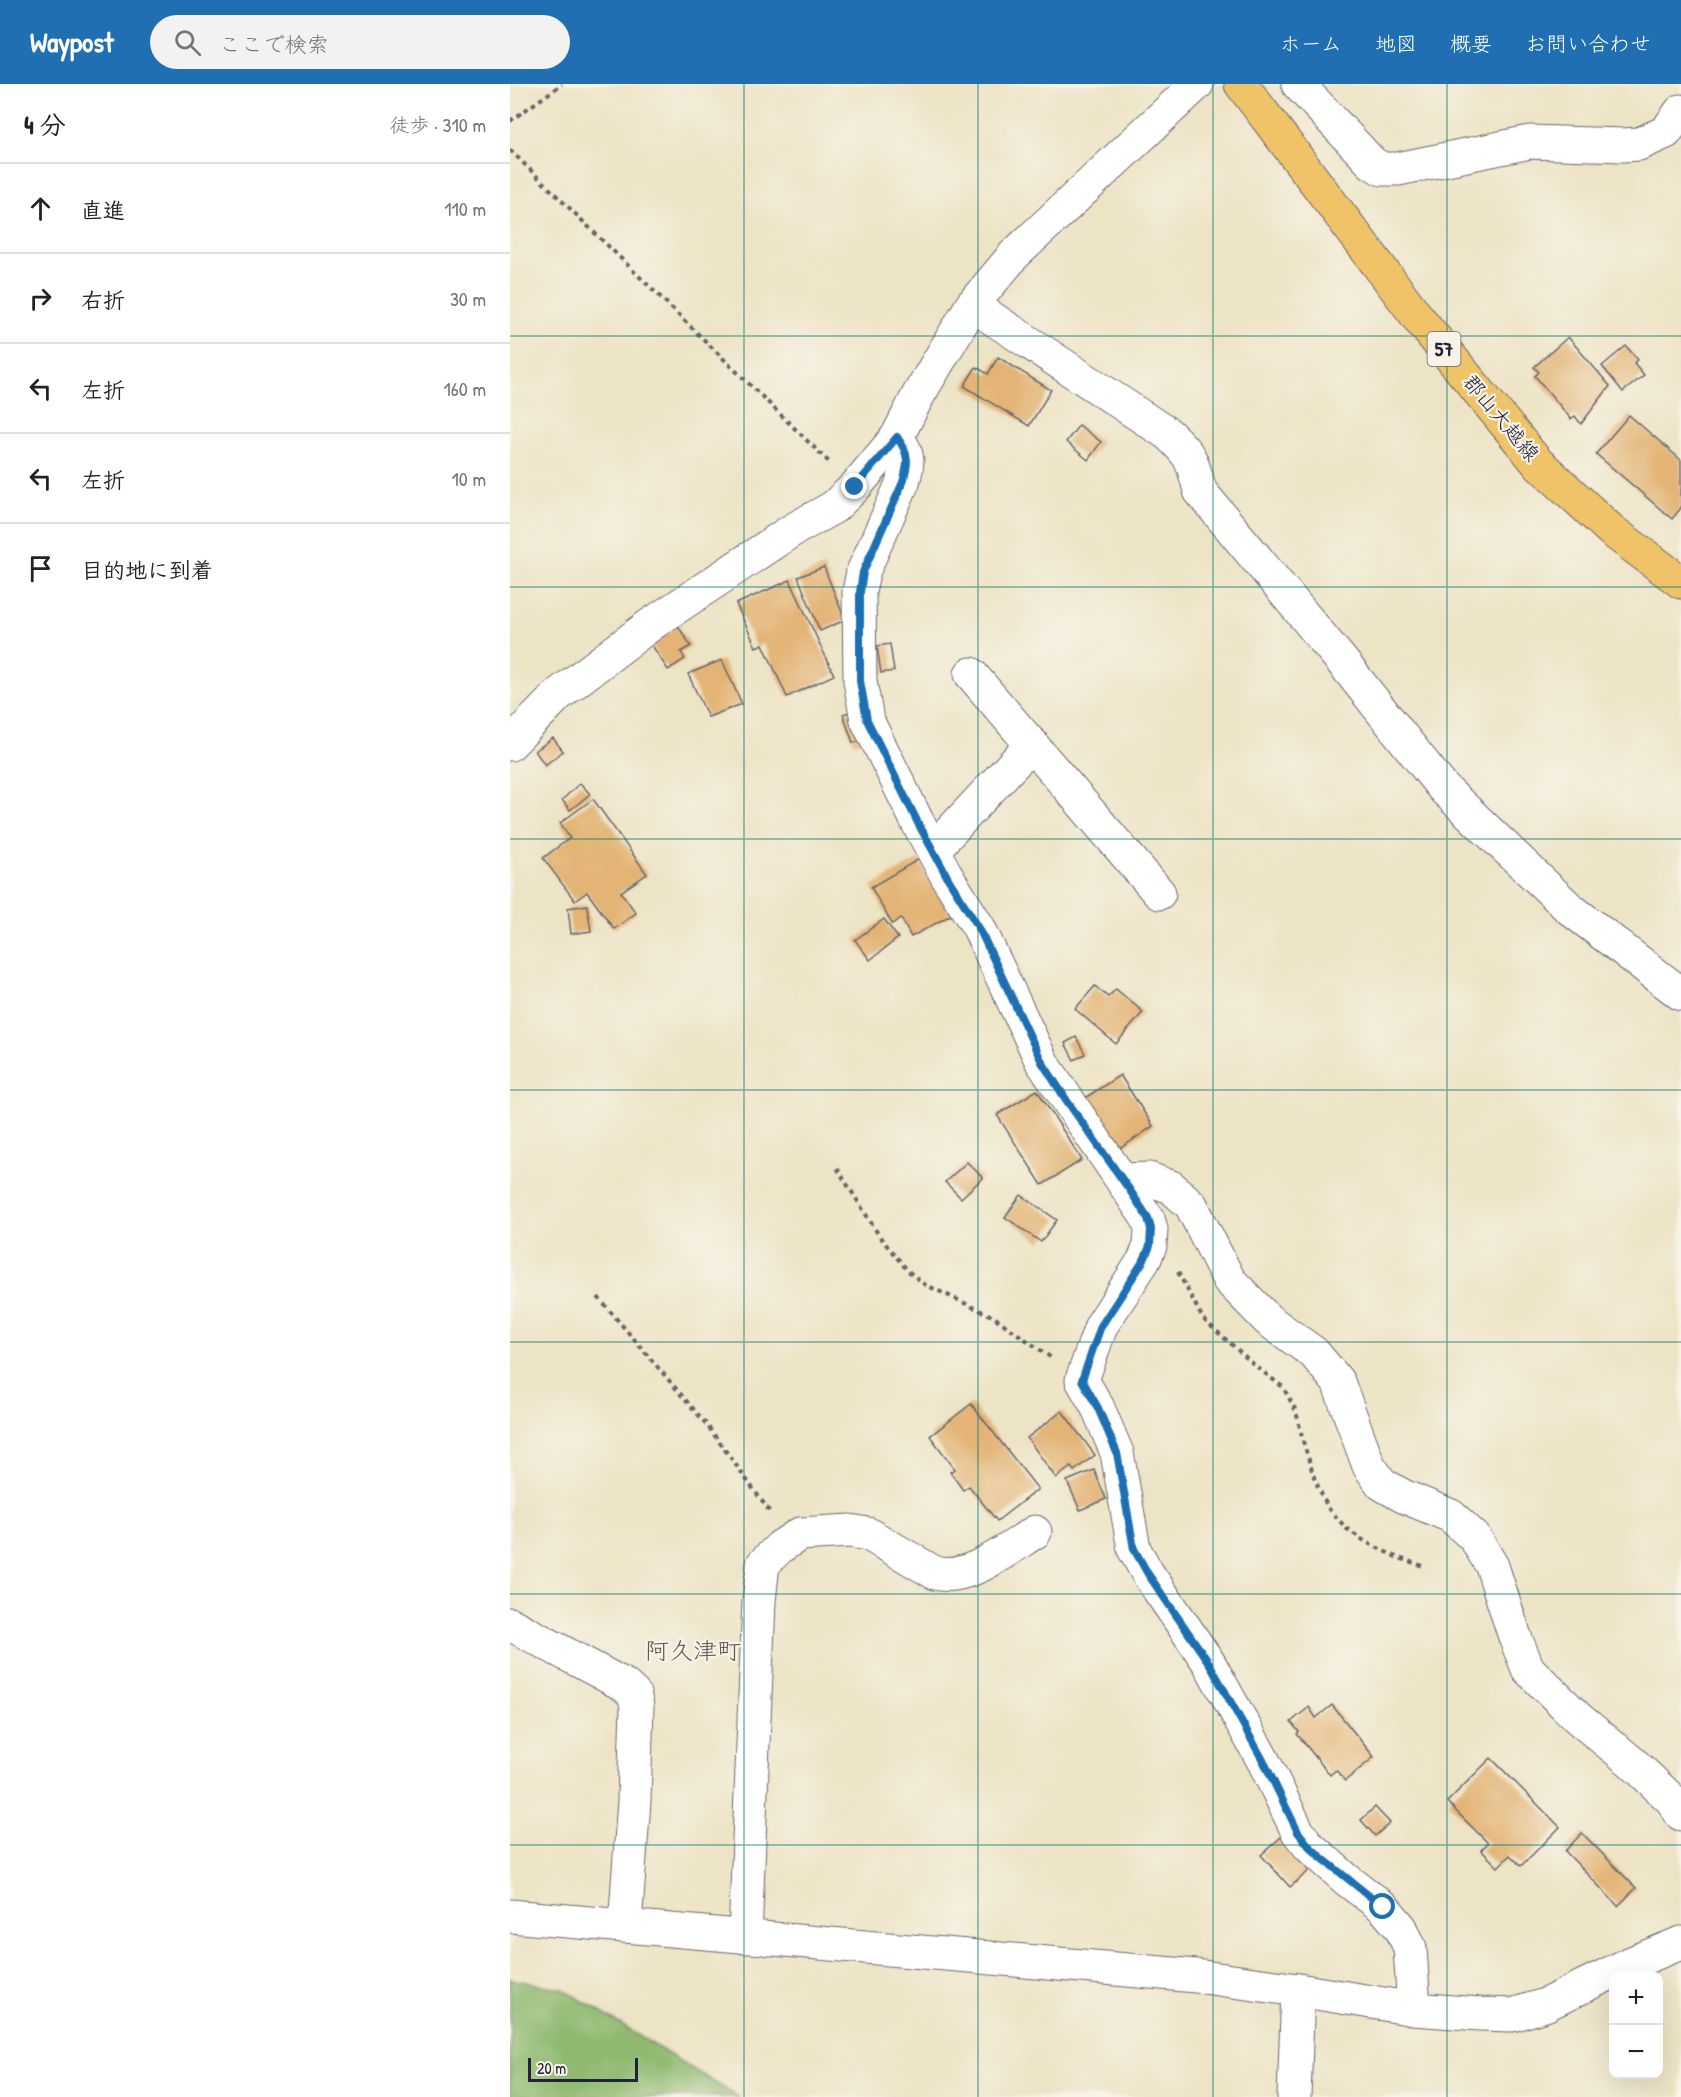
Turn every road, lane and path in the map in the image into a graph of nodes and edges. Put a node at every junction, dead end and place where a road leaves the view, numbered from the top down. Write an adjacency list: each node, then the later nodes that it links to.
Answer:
1 (562, 84): 6 (path)
2 (1197, 84): 8 (street)
3 (1241, 84): 11 (main road, 郡山大越線 / 57)
4 (1298, 84): 5 (street)
5 (1681, 111)
6 (510, 121)
7 (510, 150): 10 (path)
8 (972, 305): 9 (street); 17 (street)
9 (897, 437): 10 (street); 15 (street)
10 (855, 487): 13 (street)
11 (1681, 582)
12 (971, 674): 14 (street)
13 (510, 744)
14 (1032, 744): 15 (street); 16 (street)
15 (933, 850): 19 (street)
16 (1159, 893)
17 (1681, 994)
18 (837, 1168): 22 (path)
19 (1122, 1180): 20 (street); 27 (street)
20 (1151, 1229): 22 (street); 25 (path)
21 (598, 1297): 24 (path)
22 (1082, 1380): 33 (street)
23 (1035, 1532): 24 (street)
24 (790, 1540): 30 (street)
25 (1423, 1566)
26 (510, 1624): 29 (street)
27 (1681, 1814)
28 (510, 1916): 29 (street)
29 (625, 1926): 30 (street)
30 (744, 1936): 32 (street)
31 (1681, 1943): 33 (street)
32 (1298, 1990): 33 (street); 34 (street)
33 (1413, 2009)
34 (1294, 2097)

